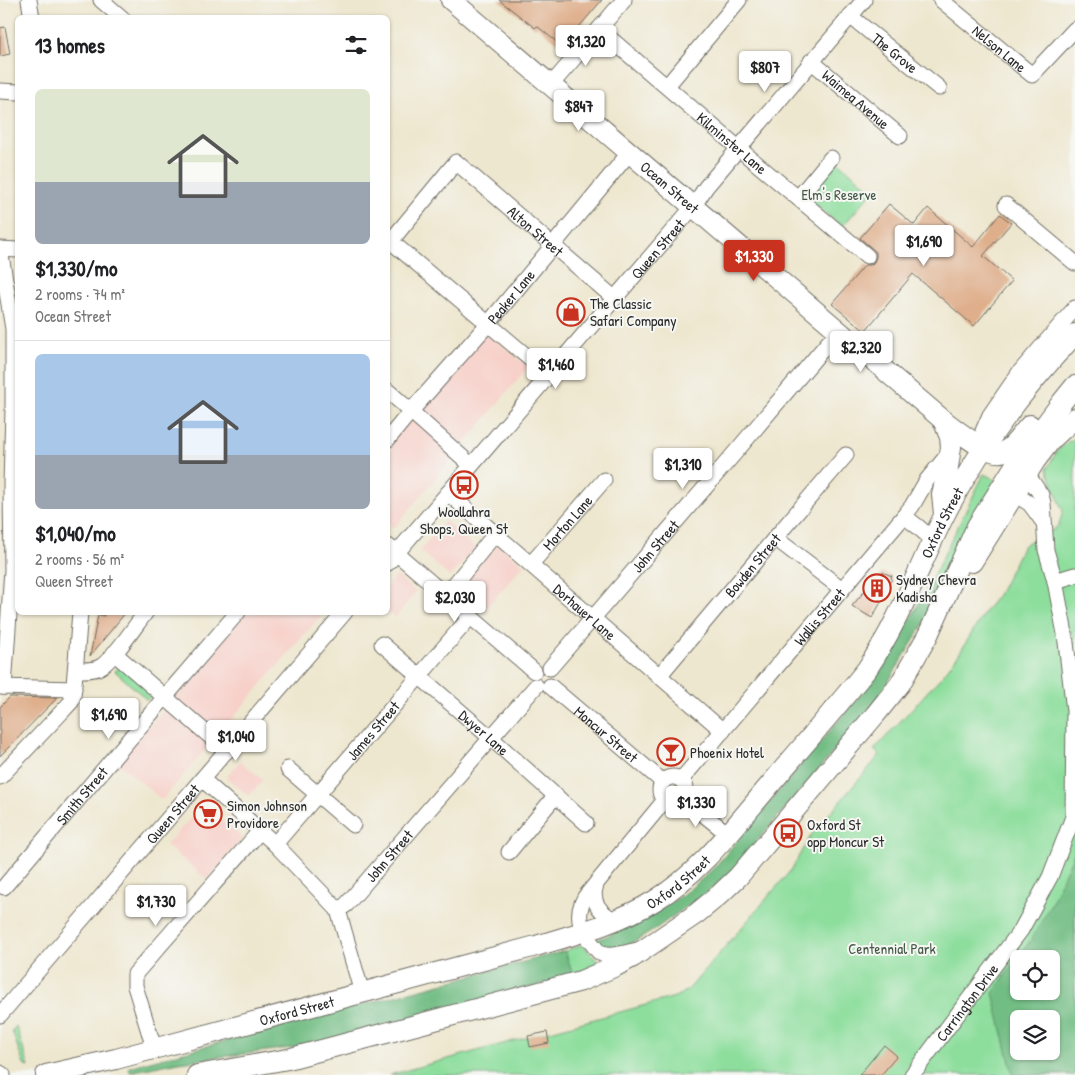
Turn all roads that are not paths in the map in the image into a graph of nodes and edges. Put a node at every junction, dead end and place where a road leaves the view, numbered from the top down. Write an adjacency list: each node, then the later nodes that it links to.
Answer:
1 (29, 0): 8 (street)
2 (101, 0): 9 (street)
3 (451, 0): 14 (main road, Ocean Street)
4 (739, 0): 15 (street)
5 (864, 0): 10 (street, Queen Street)
6 (941, 0): 12 (street, Nelson Lane)
7 (618, 2): 11 (street)
8 (32, 15)
9 (118, 15)
10 (850, 16): 13 (street, Queen Street); 16 (street, The Grove)
11 (599, 29): 14 (street); 15 (street, Kilminster Lane)
12 (1075, 29)
13 (811, 62): 19 (street, Waimea Avenue); 20 (street, Queen Street)
14 (551, 85): 21 (main road, Ocean Street)
15 (667, 86): 20 (street, Kilminster Lane)
16 (939, 88)
17 (0, 91): 18 (street)
18 (15, 92)
19 (900, 136)
20 (739, 149): 23 (street, Kilminster Lane); 25 (street, Queen Street)
21 (630, 152): 25 (main road, Ocean Street); 28 (street, Peaker Lane)
22 (831, 158): 23 (street)
23 (798, 198): 31 (street, Kilminster Lane)
24 (1006, 205): 32 (street)
25 (693, 207): 33 (street, Queen Street); 37 (main road, Ocean Street)
26 (390, 240): 28 (street, Alton Street)
27 (390, 242): 35 (street)
28 (552, 245): 33 (street, Alton Street); 35 (street, Peaker Lane)
29 (0, 249): 30 (street); 36 (street)
30 (15, 250)
31 (867, 256)
32 (1075, 263)
33 (614, 298): 39 (street, Queen Street)
34 (1075, 308): 48 (street)
35 (488, 324): 39 (street); 44 (street, Peaker Lane)
36 (7, 328): 43 (street)
37 (838, 331): 46 (main road, Ocean Street); 75 (street, John Street)
38 (1071, 340): 48 (main road, Oxford Street)
39 (549, 374): 51 (street, Queen Street)
40 (1075, 386): 42 (main road)
41 (390, 393): 44 (street)
42 (1062, 402): 48 (main road); 76 (main road)
43 (10, 409): 54 (street)
44 (411, 411): 47 (street, Peaker Lane); 51 (street)
45 (1075, 418): 52 (main road)
46 (943, 420): 48 (main road, Ocean Street); 49 (main road)
47 (390, 437)
48 (984, 448): 58 (main road, Oxford Street)
49 (951, 451): 57 (street, Wallis Street); 58 (main road)
50 (846, 455): 61 (street, Bowden Street)
51 (472, 465): 55 (street, Queen Street)
52 (1028, 471): 56 (main road); 59 (street, Carrington Drive)
53 (604, 480): 64 (street, Morton Lane)
54 (6, 485): 65 (street)
55 (448, 493): 60 (street, Dorhauer Lane); 63 (street, Queen Street)
56 (1015, 494): 59 (street); 76 (main road)
57 (904, 516): 62 (street); 68 (street, Wallis Street)
58 (944, 516): 62 (main road, Oxford Street)
59 (1044, 524): 67 (street, Carrington Drive)
60 (495, 534): 64 (street, Dorhauer Lane); 69 (street)
61 (775, 538): 68 (street); 81 (street, Bowden Street)
62 (933, 540): 102 (main road, Oxford Street)
63 (390, 554): 69 (street, Moncur Street)
64 (531, 564): 75 (street, Dorhauer Lane)
65 (10, 570): 83 (street)
66 (1075, 575): 67 (street)
67 (1055, 581): 98 (street, Carrington Drive)
68 (842, 589): 86 (street, Wallis Street)
69 (446, 595): 74 (street, Moncur Street)
70 (80, 615): 79 (street)
71 (144, 615): 78 (street)
72 (235, 615): 85 (street, Smith Street)
73 (342, 615): 88 (street, Queen Street)
74 (470, 616): 80 (street, James Street); 82 (street, Moncur Street)
75 (594, 618): 81 (street, Dorhauer Lane); 82 (street, John Street)
76 (928, 635): 110 (main road)
77 (382, 644): 80 (street, Dwyer Lane)
78 (114, 653): 79 (street); 85 (street)
79 (76, 670): 84 (street)
80 (419, 675): 87 (street, Dwyer Lane); 94 (street, James Street)
81 (659, 676): 86 (street, Dorhauer Lane)
82 (540, 681): 87 (street, John Street); 93 (street, Moncur Street)
83 (2, 687): 84 (street)
84 (74, 690): 90 (street)
85 (164, 697): 88 (street); 106 (street, Smith Street)
86 (723, 731): 92 (street, Wallis Street)
87 (491, 738): 95 (street, Dwyer Lane); 107 (street, John Street)
88 (227, 751): 91 (street, Queen Street)
89 (288, 769): 94 (street)
90 (0, 777)
91 (202, 779): 101 (street); 112 (street, Queen Street)
92 (681, 780): 93 (street); 96 (street)
93 (663, 782): 97 (street)
94 (317, 794): 100 (street); 103 (street, James Street)
95 (556, 795): 99 (street, Dwyer Lane); 104 (street)
96 (683, 798): 97 (street); 102 (street)
97 (665, 800): 105 (street)
98 (1074, 816): 120 (street, Carrington Drive)
99 (586, 823)
100 (353, 825)
101 (260, 831): 103 (street); 113 (street)
102 (728, 834): 108 (main road, Oxford Street)
103 (275, 844): 107 (street)
104 (509, 852)
105 (596, 885): 108 (street); 109 (street)
106 (4, 887)
107 (338, 910): 111 (street)
108 (614, 920): 109 (main road, Oxford Street)
109 (583, 932): 110 (street); 111 (main road, Oxford Street)
110 (650, 946): 116 (main road)
111 (362, 993): 113 (main road, Oxford Street)
112 (0, 1015)
113 (154, 1048): 114 (main road, Oxford Street)
114 (116, 1058): 118 (main road, Oxford Street); 119 (main road)
115 (0, 1073): 117 (street)
116 (205, 1074)
117 (3, 1075)
118 (46, 1075)
119 (75, 1075)
120 (912, 1075)

